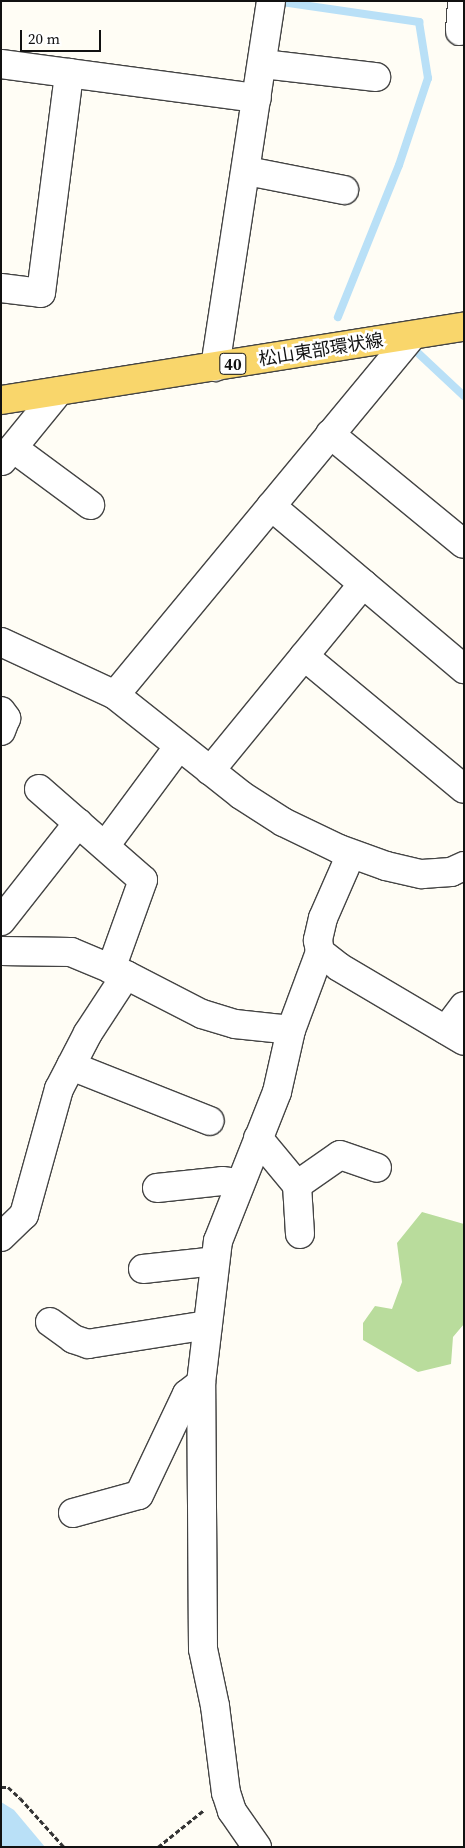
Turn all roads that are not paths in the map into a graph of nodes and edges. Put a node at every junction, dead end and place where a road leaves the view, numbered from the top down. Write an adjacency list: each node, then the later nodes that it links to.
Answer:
1 (271, 1): 5 (street)
2 (462, 1): 3 (street)
3 (460, 31)
4 (1, 64): 6 (street)
5 (263, 64): 7 (street); 8 (street)
6 (69, 73): 8 (street); 11 (street)
7 (376, 77)
8 (257, 98): 9 (street)
9 (247, 172): 10 (street); 14 (street)
10 (344, 190)
11 (1, 288)
12 (464, 328): 13 (main road, 松山東部環状線 / 40)
13 (412, 336): 14 (main road, 松山東部環状線 / 40); 17 (street)
14 (215, 367): 15 (main road, 松山東部環状線 / 40)
15 (59, 391): 16 (main road, 松山東部環状線 / 40); 18 (street)
16 (1, 400)
17 (330, 434): 20 (street); 21 (street)
18 (7, 455): 19 (street)
19 (90, 505)
20 (271, 506): 22 (street); 26 (street)
21 (464, 544)
22 (363, 584): 24 (street); 25 (street)
23 (1, 642): 26 (street)
24 (304, 656): 30 (street); 32 (street)
25 (464, 669)
26 (115, 695): 29 (street)
27 (1, 711): 28 (street)
28 (1, 731)
29 (179, 746): 30 (street); 34 (street)
30 (210, 771): 35 (street)
31 (39, 789): 33 (street)
32 (464, 789)
33 (78, 823): 34 (street); 37 (street)
34 (105, 846): 40 (street)
35 (351, 854): 36 (street); 39 (street)
36 (462, 869)
37 (1, 921)
38 (1, 951): 40 (street)
39 (320, 952): 42 (street); 43 (street)
40 (119, 972): 42 (street); 44 (street)
41 (464, 1006): 43 (street)
42 (291, 1030): 46 (street)
43 (455, 1036)
44 (71, 1066): 45 (street); 52 (street)
45 (210, 1121)
46 (258, 1138): 48 (street); 49 (street)
47 (377, 1168): 49 (street)
48 (239, 1183): 50 (street); 53 (street)
49 (298, 1185): 51 (street)
50 (157, 1188)
51 (300, 1234)
52 (1, 1237)
53 (215, 1261): 54 (street); 56 (street)
54 (143, 1269)
55 (50, 1322): 56 (street)
56 (208, 1325): 57 (street)
57 (201, 1383): 58 (street); 59 (street)
58 (73, 1512)
59 (257, 1847)

